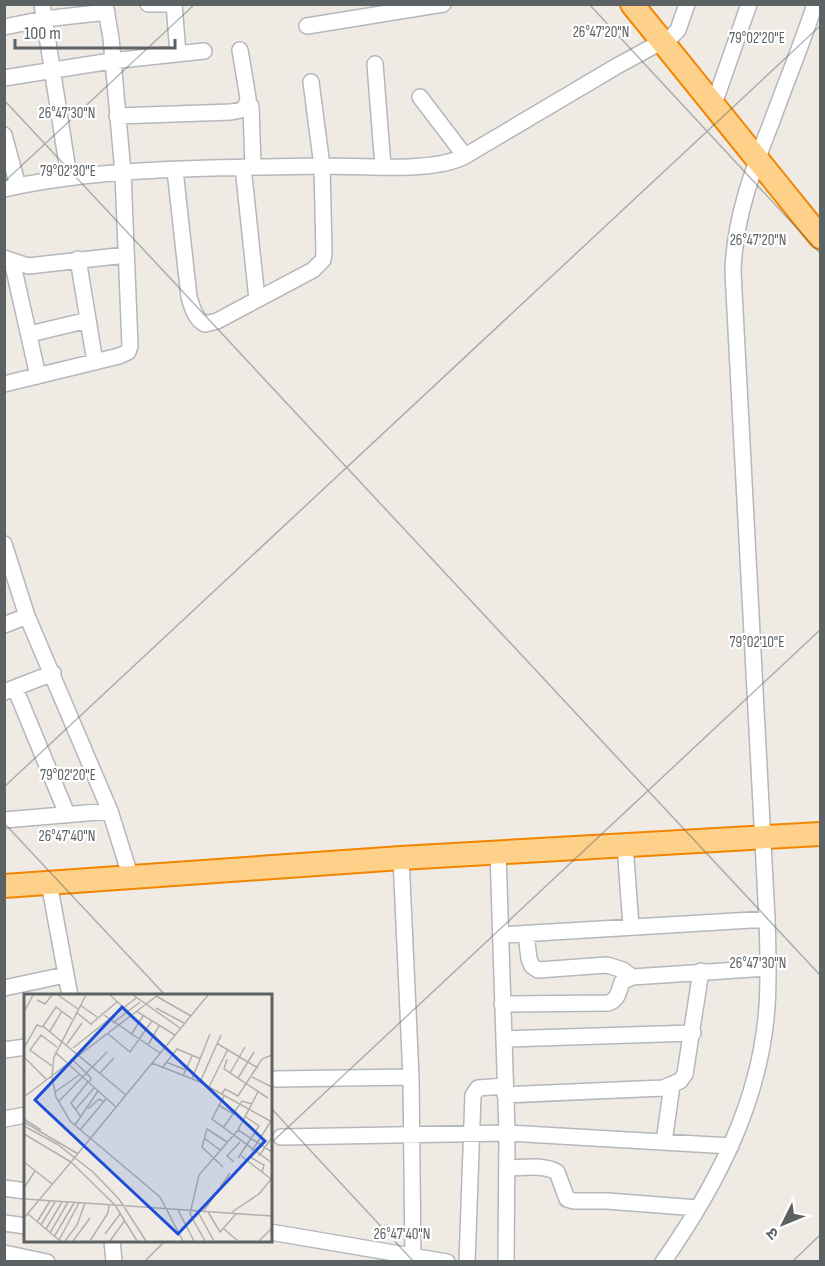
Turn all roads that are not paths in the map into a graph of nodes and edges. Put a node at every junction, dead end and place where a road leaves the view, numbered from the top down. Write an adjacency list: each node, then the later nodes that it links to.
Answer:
1 (148, 4): 2 (street)
2 (165, 4)
3 (174, 4): 16 (street)
4 (442, 4): 11 (street)
5 (632, 4): 13 (highway)
6 (687, 4): 13 (street)
7 (748, 4): 23 (street)
8 (815, 4): 28 (street)
9 (106, 8): 10 (street); 17 (street)
10 (43, 12): 12 (street); 19 (street)
11 (307, 26)
12 (4, 27)
13 (663, 41): 23 (highway); 27 (street)
14 (240, 50): 25 (street)
15 (204, 51): 16 (street)
16 (178, 54): 17 (street)
17 (111, 61): 19 (street); 25 (street)
18 (375, 64): 31 (street)
19 (53, 70): 20 (street); 34 (street)
20 (4, 78)
21 (311, 82): 29 (street)
22 (420, 97): 27 (street)
23 (714, 104): 28 (highway)
24 (250, 106): 30 (street)
25 (117, 116): 33 (street)
26 (4, 135): 35 (street)
27 (465, 156): 31 (street)
28 (757, 159): 36 (highway); 56 (street)
29 (322, 166): 30 (street); 31 (street); 40 (street)
30 (248, 167): 32 (street); 40 (street)
31 (383, 167)
32 (175, 170): 33 (street); 40 (street)
33 (123, 173): 34 (street); 37 (street)
34 (69, 177): 35 (street)
35 (11, 187)
36 (820, 237)
37 (126, 255): 38 (street); 43 (street)
38 (78, 259): 39 (street); 41 (street)
39 (8, 260): 42 (street)
40 (257, 300)
41 (88, 320): 42 (street); 43 (street)
42 (30, 334): 44 (street)
43 (95, 362): 44 (street)
44 (38, 376): 45 (street)
45 (4, 384)
46 (4, 544): 47 (street)
47 (7, 567): 48 (street)
48 (27, 616): 49 (street); 50 (street)
49 (4, 625)
50 (53, 674): 51 (street); 52 (street)
51 (10, 690): 53 (street)
52 (110, 811): 53 (street); 60 (street)
53 (67, 814): 54 (street)
54 (4, 820)
55 (820, 834): 56 (highway)
56 (763, 838): 57 (highway); 63 (street)
57 (625, 845): 58 (highway); 64 (street)
58 (498, 852): 59 (highway); 66 (street)
59 (401, 858): 60 (highway); 78 (street)
60 (131, 878): 61 (highway)
61 (49, 883): 62 (highway); 69 (street)
62 (4, 886)
63 (767, 919): 64 (street); 67 (street)
64 (631, 926): 65 (street)
65 (526, 934): 66 (street); 70 (street)
66 (502, 935): 73 (street)
67 (768, 968): 68 (street); 89 (street)
68 (701, 971): 70 (street); 74 (street)
69 (65, 975): 71 (street); 72 (street)
70 (632, 977): 73 (street)
71 (4, 988)
72 (69, 994)
73 (502, 1004): 75 (street)
74 (693, 1034): 75 (street); 80 (street)
75 (504, 1039): 81 (street)
76 (24, 1047): 77 (street)
77 (4, 1050)
78 (411, 1077): 79 (street); 85 (street)
79 (276, 1079)
80 (672, 1085): 81 (street); 88 (street)
81 (505, 1090): 84 (street); 86 (street)
82 (24, 1115): 83 (street)
83 (4, 1119)
84 (507, 1133): 86 (street); 88 (street); 90 (street)
85 (412, 1134): 86 (street); 87 (street); 100 (street)
86 (471, 1134): 104 (street)
87 (281, 1137)
88 (664, 1142): 89 (street)
89 (731, 1146): 93 (street)
90 (507, 1168): 93 (street); 105 (street)
91 (4, 1188): 92 (street)
92 (24, 1191)
93 (698, 1208): 106 (street)
94 (4, 1223): 95 (street)
95 (24, 1226)
96 (272, 1232): 99 (street)
97 (112, 1242): 102 (street)
98 (4, 1253): 101 (street)
99 (382, 1256): 100 (street)
100 (413, 1259): 103 (street)
101 (47, 1262)
102 (114, 1262)
103 (447, 1262)
104 (467, 1262)
105 (506, 1262)
106 (663, 1262)

